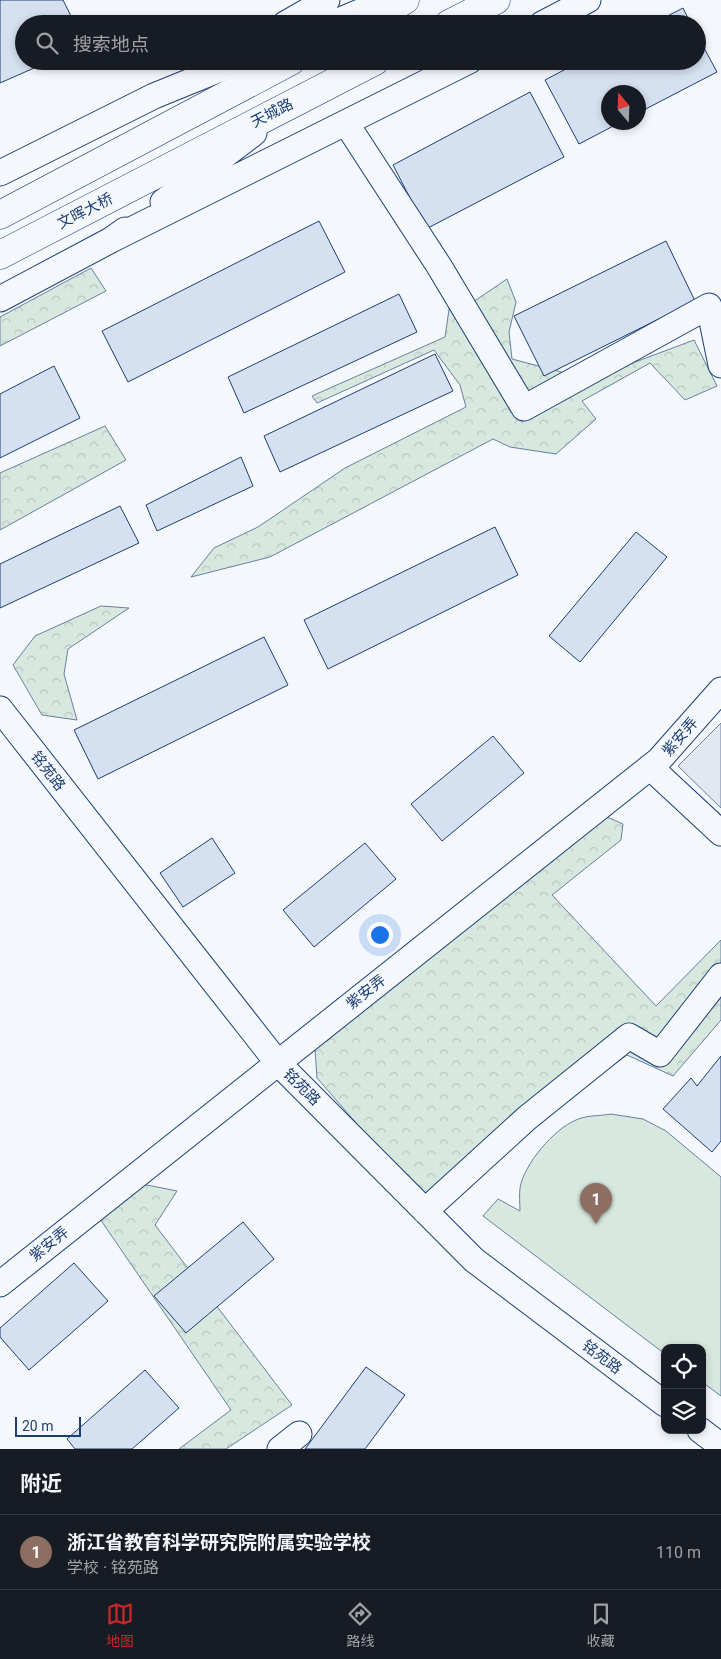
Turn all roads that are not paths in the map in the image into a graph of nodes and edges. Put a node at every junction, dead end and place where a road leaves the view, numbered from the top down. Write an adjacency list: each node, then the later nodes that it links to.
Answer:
1 (327, 0): 6 (street)
2 (388, 0): 7 (street)
3 (405, 0): 8 (main road)
4 (496, 0): 9 (main road)
5 (588, 0): 10 (street)
6 (301, 15)
7 (352, 15)
8 (378, 15)
9 (467, 15)
10 (559, 15)
11 (201, 70): 16 (street)
12 (218, 70): 16 (street)
13 (274, 70): 21 (main road)
14 (357, 70): 17 (main road, 天城路)
15 (451, 70): 18 (street)
16 (154, 96): 20 (street)
17 (296, 101): 19 (main road, 天城路); 22 (street)
18 (346, 123): 22 (street); 25 (street)
19 (170, 166): 23 (main road, 文晖大桥)
20 (0, 173)
21 (0, 215)
22 (111, 240): 24 (street)
23 (0, 255)
24 (0, 299)
25 (721, 365)
26 (721, 690): 28 (street, 紫安弄)
27 (0, 709): 31 (street, 铭苑路)
28 (650, 767): 29 (street); 31 (street, 紫安弄)
29 (721, 833)
30 (721, 976): 32 (street)
31 (277, 1062): 32 (street, 铭苑路); 33 (street, 紫安弄)
32 (425, 1211): 34 (street, 铭苑路)
33 (0, 1284)
34 (661, 1401)
35 (705, 1434): 36 (street)
36 (721, 1446)

